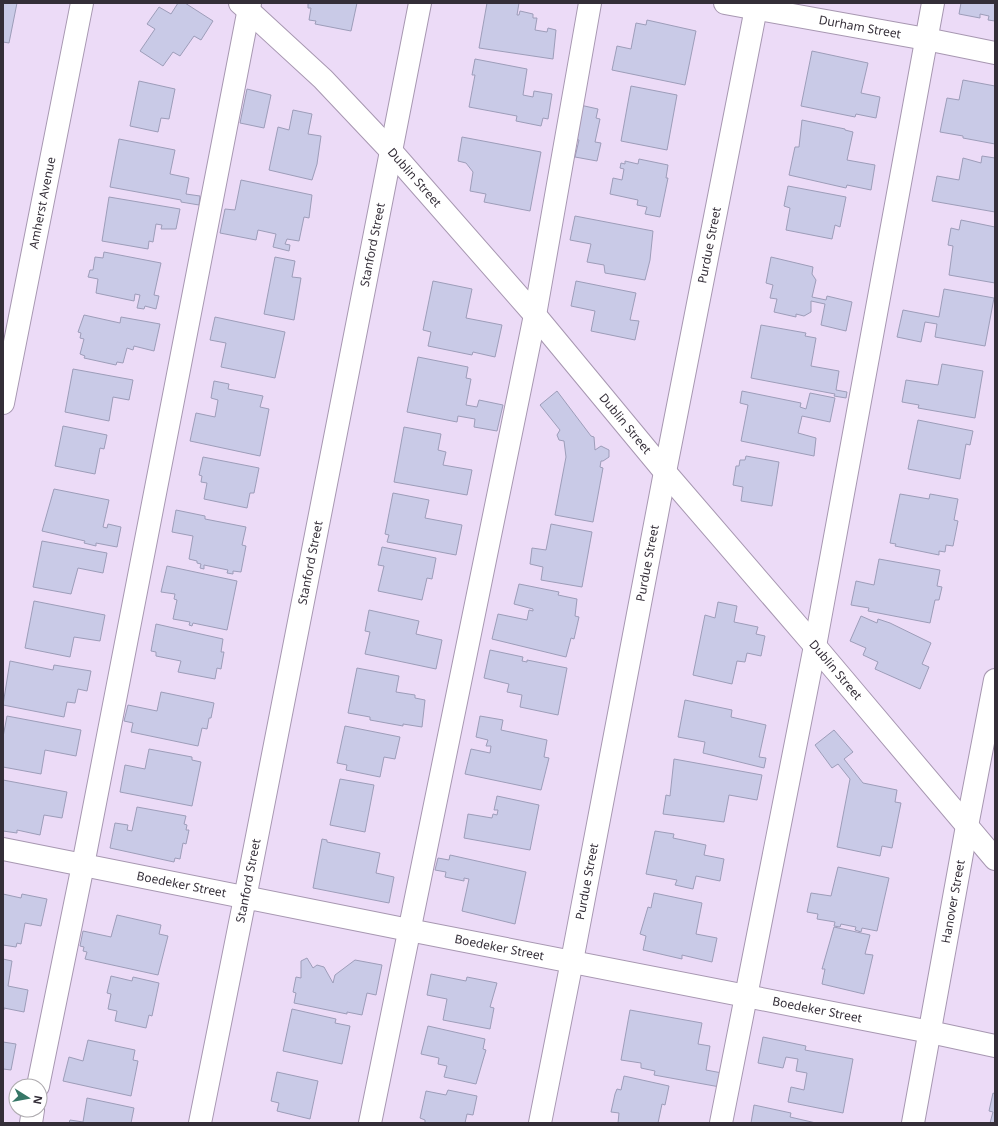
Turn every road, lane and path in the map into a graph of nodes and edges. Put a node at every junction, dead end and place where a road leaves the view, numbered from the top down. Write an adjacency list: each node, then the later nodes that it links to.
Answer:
1 (82, 3): 12 (street, Amherst Avenue)
2 (420, 3): 10 (street, Stanford Street)
3 (590, 3): 11 (street)
4 (725, 3): 7 (street, Durham Street)
5 (933, 3): 8 (street)
6 (246, 5): 10 (street, Dublin Street); 19 (street)
7 (757, 6): 8 (street, Durham Street); 13 (street, Purdue Street)
8 (926, 39): 9 (street, Durham Street); 14 (street)
9 (995, 53)
10 (391, 151): 11 (street, Dublin Street); 20 (street, Stanford Street)
11 (535, 315): 13 (street, Dublin Street); 21 (street)
12 (3, 403)
13 (665, 472): 14 (street, Dublin Street); 22 (street, Purdue Street)
14 (815, 646): 16 (street, Dublin Street); 23 (street)
15 (995, 680): 16 (street, Hanover Street)
16 (967, 826): 18 (street, Dublin Street); 24 (street, Hanover Street)
17 (3, 849): 19 (street, Boedeker Street)
18 (995, 859)
19 (83, 865): 20 (street, Boedeker Street); 26 (street)
20 (245, 898): 21 (street, Boedeker Street); 27 (street, Stanford Street)
21 (409, 930): 22 (street, Boedeker Street); 28 (street)
22 (572, 961): 23 (street, Boedeker Street); 29 (street, Purdue Street)
23 (746, 996): 24 (street, Boedeker Street); 30 (street)
24 (930, 1032): 25 (street, Boedeker Street); 31 (street, Hanover Street)
25 (995, 1046)
26 (40, 1078)
27 (200, 1123)
28 (370, 1123)
29 (540, 1123)
30 (721, 1123)
31 (913, 1123)

